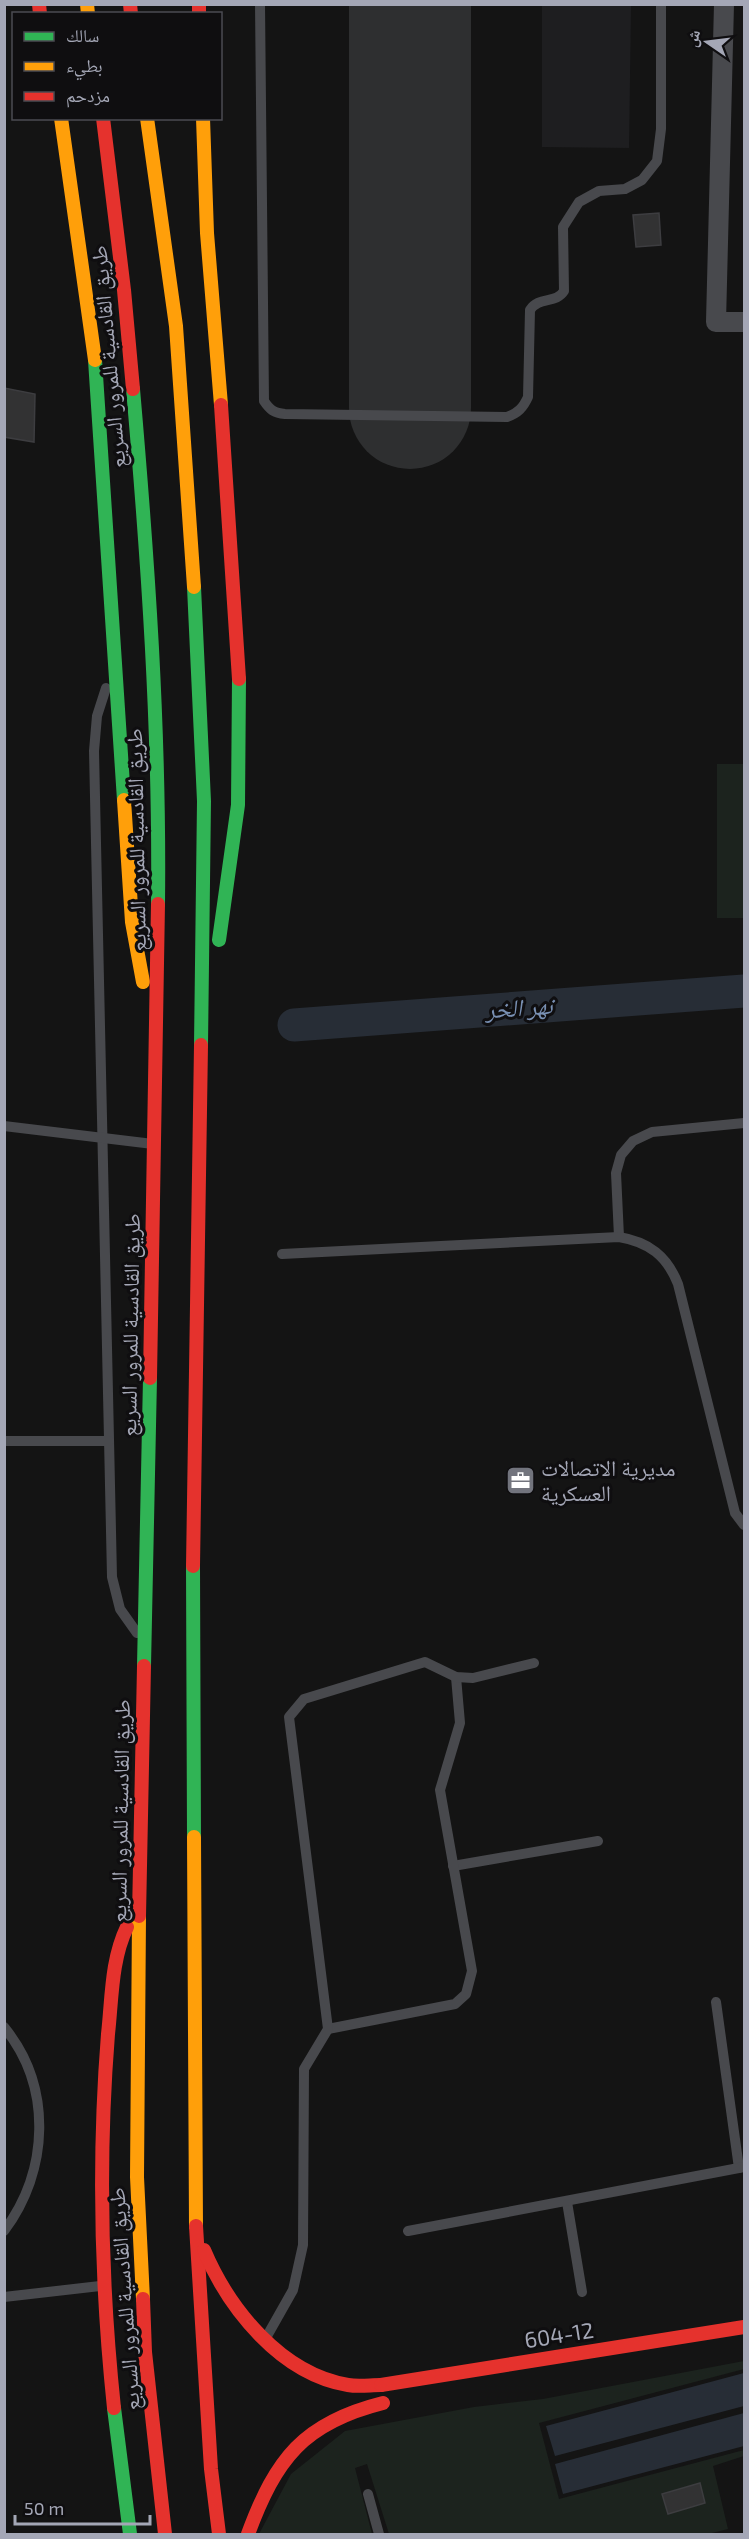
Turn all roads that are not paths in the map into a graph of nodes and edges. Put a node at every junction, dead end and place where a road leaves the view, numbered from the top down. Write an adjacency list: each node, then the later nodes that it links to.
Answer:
1 (260, 4): 2 (lane)
2 (661, 4)
3 (724, 4): 8 (street)
4 (62, 120): 9 (main road)
5 (103, 120): 11 (main road, طريق القادسية للمرور السريع)
6 (147, 120): 10 (main road)
7 (203, 120): 10 (main road)
8 (744, 322)
9 (117, 666): 11 (main road); 14 (lane)
10 (201, 1061): 32 (main road)
11 (158, 1064): 15 (main road, طريق القادسية للمرور السريع)
12 (744, 1123): 16 (lane)
13 (4, 1126): 14 (lane)
14 (102, 1139): 15 (lane); 18 (lane)
15 (155, 1144): 21 (main road, طريق القادسية للمرور السريع)
16 (619, 1237): 17 (lane); 20 (lane)
17 (282, 1254)
18 (109, 1440): 19 (lane); 21 (lane)
19 (4, 1441)
20 (744, 1525)
21 (145, 1640): 26 (main road, طريق القادسية للمرور السريع)
22 (534, 1663): 23 (lane)
23 (456, 1677): 25 (lane); 29 (lane)
24 (598, 1841): 25 (lane)
25 (453, 1866): 29 (lane)
26 (139, 1916): 35 (main road); 43 (main road, طريق القادسية للمرور السريع)
27 (716, 2002): 30 (lane)
28 (4, 2027): 33 (lane)
29 (328, 2029): 39 (lane)
30 (742, 2168): 31 (lane)
31 (567, 2202): 34 (lane); 36 (lane)
32 (196, 2225): 39 (main road, 604-12); 44 (main road)
33 (4, 2231)
34 (408, 2231)
35 (105, 2285): 37 (lane); 42 (main road)
36 (582, 2292)
37 (4, 2297)
38 (744, 2327): 39 (main road, 604-12)
39 (265, 2339)
40 (389, 2402): 45 (main road)
41 (368, 2494): 46 (lane)
42 (130, 2535)
43 (165, 2535)
44 (219, 2535)
45 (248, 2535)
46 (379, 2535)

